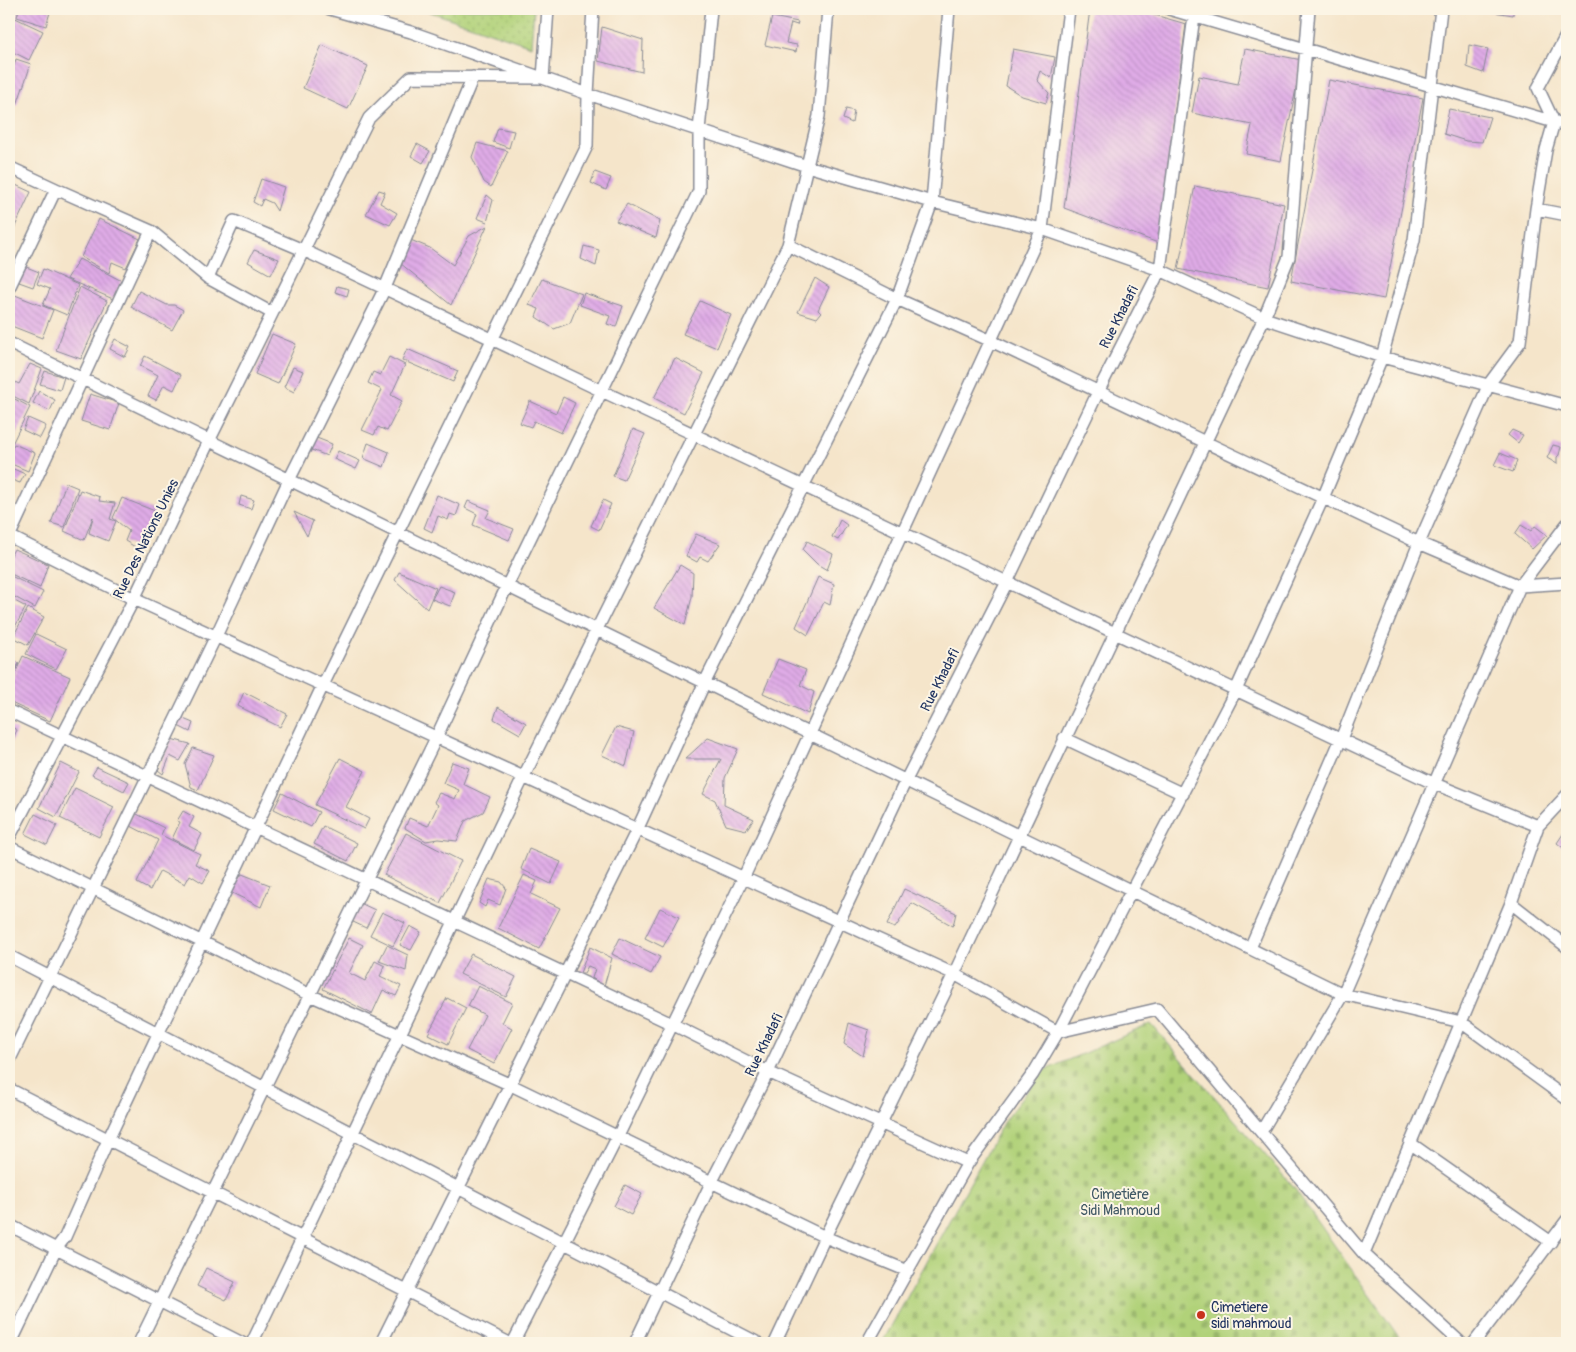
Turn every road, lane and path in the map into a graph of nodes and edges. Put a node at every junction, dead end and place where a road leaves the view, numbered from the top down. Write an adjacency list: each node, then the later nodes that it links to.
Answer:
1 (330, 9): 15 (street)
2 (548, 9): 15 (street)
3 (593, 9): 17 (street)
4 (711, 9): 20 (street)
5 (828, 9): 22 (street)
6 (948, 9): 24 (street)
7 (1069, 9): 27 (street)
8 (1168, 9): 11 (street)
9 (1310, 9): 13 (street)
10 (1441, 9): 16 (street)
11 (1195, 13): 13 (street); 31 (street, Rue Khadafi)
12 (1567, 34): 18 (street)
13 (1305, 49): 16 (street); 37 (street)
14 (473, 77): 15 (street, Rue Des Nations Unies); 30 (street, Rue Des Nations Unies); 34 (street)
15 (543, 78): 17 (street)
16 (1432, 86): 18 (street); 41 (street)
17 (588, 94): 20 (street); 38 (street)
18 (1554, 122): 19 (street); 25 (street)
19 (1567, 124)
20 (699, 130): 22 (street); 44 (street)
21 (9, 166): 23 (street)
22 (806, 166): 24 (street); 29 (street)
23 (56, 189): 28 (street); 33 (street)
24 (932, 202): 27 (street); 35 (street)
25 (1536, 209): 26 (street); 43 (street)
26 (1567, 216)
27 (1042, 229): 31 (street); 39 (street)
28 (151, 231): 32 (street); 42 (street)
29 (788, 245): 35 (street); 47 (street)
30 (303, 250): 32 (street); 34 (street); 36 (street, Rue Des Nations Unies)
31 (1160, 270): 37 (street); 45 (street, Rue Khadafi)
32 (208, 278): 36 (street)
33 (9, 288)
34 (385, 288): 38 (street); 50 (street)
35 (897, 299): 39 (street); 51 (street)
36 (272, 313): 48 (street, Rue Des Nations Unies)
37 (1264, 318): 41 (street); 49 (street)
38 (493, 339): 44 (street); 54 (street)
39 (989, 340): 45 (street); 55 (street)
40 (9, 343): 42 (street)
41 (1382, 357): 43 (street); 52 (street)
42 (83, 379): 48 (street); 56 (street)
43 (1488, 384): 46 (street); 57 (street)
44 (601, 390): 47 (street); 60 (street)
45 (1098, 392): 49 (street); 58 (street, Rue Khadafi)
46 (1567, 406)
47 (694, 434): 51 (street); 63 (street)
48 (209, 440): 50 (street); 62 (street, Rue Des Nations Unies)
49 (1205, 442): 52 (street); 64 (street)
50 (289, 480): 54 (street); 65 (street)
51 (804, 487): 55 (street); 66 (street)
52 (1323, 498): 57 (street); 68 (street)
53 (1567, 524): 61 (street)
54 (397, 532): 60 (street); 67 (street)
55 (902, 532): 58 (street); 70 (street)
56 (9, 536): 62 (street)
57 (1419, 543): 61 (street); 74 (street)
58 (1007, 582): 64 (street); 77 (street, Rue Khadafi)
59 (1567, 582): 61 (street)
60 (507, 586): 63 (street); 72 (street)
61 (1520, 586): 78 (street)
62 (134, 599): 65 (street); 71 (street, Rue Des Nations Unies)
63 (597, 630): 66 (street); 76 (street)
64 (1114, 632): 68 (street); 73 (street)
65 (216, 636): 67 (street); 75 (street)
66 (705, 682): 70 (street); 83 (street)
67 (323, 686): 72 (street); 82 (street)
68 (1236, 690): 74 (street); 79 (street)
69 (9, 712): 71 (street)
70 (809, 733): 77 (street); 87 (street)
71 (63, 737): 75 (street); 85 (street, Rue Des Nations Unies)
72 (436, 738): 76 (street); 88 (street)
73 (1064, 738): 79 (street); 84 (street)
74 (1342, 739): 78 (street); 96 (street)
75 (147, 777): 82 (street); 89 (street)
76 (523, 778): 83 (street); 92 (street)
77 (906, 780): 84 (street); 93 (street, Rue Khadafi)
78 (1435, 784): 81 (street); 101 (street)
79 (1183, 794): 90 (street)
80 (1567, 795): 81 (street)
81 (1538, 826): 91 (street)
82 (255, 828): 88 (street); 94 (street)
83 (637, 830): 87 (street); 98 (street)
84 (1018, 835): 90 (street); 99 (street)
85 (9, 838)
86 (9, 847): 89 (street)
87 (743, 879): 93 (street); 104 (street)
88 (366, 880): 92 (street); 102 (street)
89 (93, 888): 94 (street); 100 (street)
90 (1133, 891): 96 (street); 105 (street)
91 (1511, 903): 95 (street); 103 (street)
92 (454, 921): 98 (street); 107 (street)
93 (838, 922): 99 (street); 109 (street, Rue Khadafi)
94 (202, 942): 102 (street); 106 (street)
95 (1567, 947)
96 (1250, 948): 101 (street)
97 (9, 956): 100 (street)
98 (565, 974): 104 (street); 110 (street)
99 (954, 974): 105 (street); 114 (street)
100 (49, 977): 106 (street); 108 (street)
101 (1343, 994): 103 (street); 115 (street)
102 (310, 995): 107 (street); 111 (street)
103 (1461, 1022): 113 (street); 119 (street)
104 (672, 1024): 109 (street); 117 (street)
105 (1058, 1032): 115 (street); 120 (street)
106 (158, 1033): 111 (street); 118 (street)
107 (399, 1036): 110 (street); 116 (street)
108 (9, 1061)
109 (768, 1072): 114 (street); 121 (street, Rue Khadafi)
110 (510, 1085): 117 (street); 122 (street)
111 (264, 1088): 116 (street); 123 (street)
112 (9, 1089): 118 (street)
113 (1567, 1099)
114 (882, 1122): 120 (street); 126 (street)
115 (1260, 1132): 131 (street)
116 (353, 1134): 122 (street); 127 (street)
117 (618, 1136): 121 (street); 129 (street)
118 (108, 1140): 123 (street); 130 (street)
119 (1410, 1143): 128 (street); 131 (street)
120 (968, 1163): 132 (street)
121 (712, 1182): 126 (street); 134 (street, Rue Khadafi)
122 (458, 1188): 129 (street); 133 (street)
123 (213, 1193): 127 (street); 135 (street)
124 (1567, 1220): 128 (street)
125 (9, 1225): 130 (street)
126 (825, 1237): 132 (street); 144 (street)
127 (302, 1238): 133 (street); 139 (street)
128 (1550, 1242): 147 (street)
129 (564, 1243): 134 (street); 141 (street)
130 (56, 1249): 135 (street); 136 (street)
131 (1364, 1254): 146 (street)
132 (908, 1271): 145 (street)
133 (406, 1291): 140 (street); 141 (street)
134 (660, 1292): 142 (street, Rue Khadafi); 143 (street)
135 (159, 1301): 137 (street); 138 (street)
136 (11, 1343)
137 (139, 1343)
138 (242, 1343)
139 (252, 1343)
140 (381, 1343)
141 (511, 1343)
142 (635, 1343)
143 (758, 1343)
144 (775, 1343)
145 (867, 1343)
146 (1461, 1343)
147 (1474, 1343)

